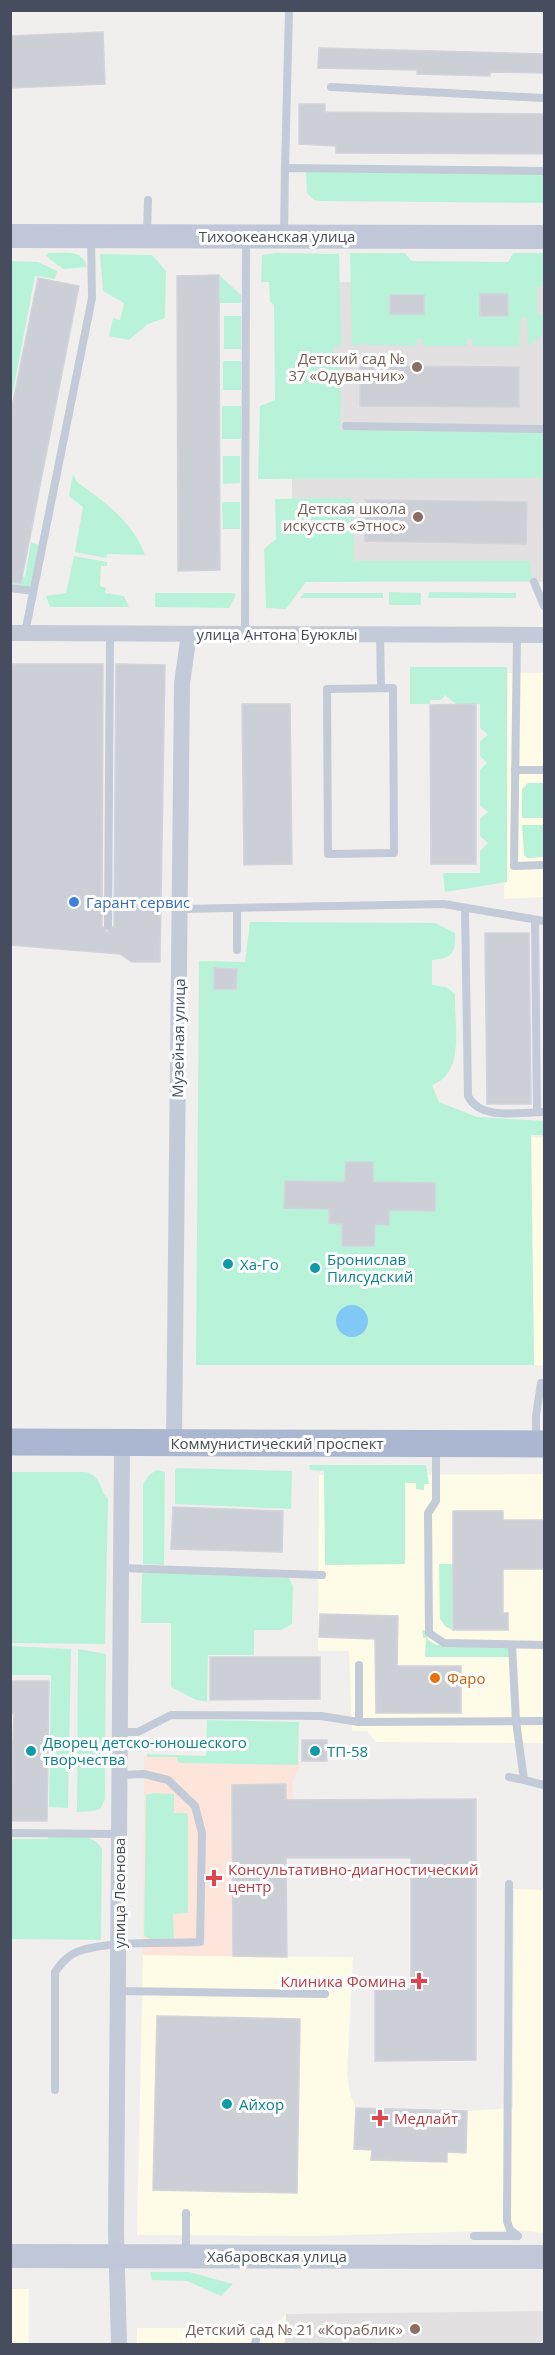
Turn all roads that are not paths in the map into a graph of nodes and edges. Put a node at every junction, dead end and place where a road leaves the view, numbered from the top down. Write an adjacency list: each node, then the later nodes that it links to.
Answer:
1 (289, 10): 4 (lane)
2 (331, 87): 3 (lane)
3 (544, 98)
4 (285, 168): 5 (lane); 10 (lane)
5 (544, 171)
6 (148, 200): 9 (lane)
7 (10, 236): 8 (street, Тихоокеанская улица)
8 (91, 236): 9 (street, Тихоокеанская улица); 17 (lane)
9 (147, 236): 11 (street, Тихоокеанская улица)
10 (284, 236): 11 (street, Тихоокеанская улица); 12 (street, Тихоокеанская улица)
11 (246, 237): 22 (lane)
12 (544, 237)
13 (346, 426): 14 (lane)
14 (544, 429)
15 (534, 582): 18 (lane)
16 (10, 588): 17 (lane)
17 (33, 591): 19 (lane)
18 (544, 606)
19 (18, 633): 20 (street, улица Антона Буюклы)
20 (110, 634): 21 (street, улица Антона Буюклы); 35 (lane)
21 (189, 634): 22 (street, улица Антона Буюклы); 31 (street, Музейная улица)
22 (245, 634): 23 (street, улица Антона Буюклы)
23 (380, 634): 24 (street, улица Антона Буюклы); 26 (lane)
24 (517, 635): 25 (street, улица Антона Буюклы); 27 (lane)
25 (544, 635)
26 (381, 688): 26 (lane)
27 (515, 770): 28 (lane); 29 (lane)
28 (544, 770)
29 (544, 865)
30 (465, 908): 32 (lane); 33 (lane); 37 (lane)
31 (179, 909): 32 (lane); 41 (street, Музейная улица)
32 (237, 909): 36 (lane)
33 (535, 920): 34 (lane); 37 (lane)
34 (544, 921)
35 (108, 926)
36 (237, 950)
37 (541, 1112)
38 (544, 1383): 43 (lane)
39 (10, 1442): 40 (main road, Коммунистический проспект)
40 (122, 1442): 41 (main road, Коммунистический проспект); 44 (street, улица Леонова)
41 (174, 1442): 42 (main road, Коммунистический проспект)
42 (436, 1443): 43 (main road, Коммунистический проспект); 46 (lane)
43 (540, 1444)
44 (121, 1568): 45 (lane); 52 (street, улица Леонова)
45 (322, 1575)
46 (513, 1645): 47 (lane); 49 (lane)
47 (544, 1645)
48 (358, 1665): 51 (lane)
49 (516, 1721): 50 (lane); 51 (lane); 55 (lane)
50 (544, 1721)
51 (358, 1722): 52 (lane)
52 (120, 1732): 53 (street, улица Леонова)
53 (120, 1775): 58 (street, улица Леонова); 60 (lane)
54 (509, 1777): 55 (lane)
55 (524, 1780): 56 (lane)
56 (544, 1785)
57 (10, 1833): 58 (lane)
58 (119, 1834): 60 (street, улица Леонова)
59 (509, 1884): 66 (lane)
60 (118, 1946): 61 (street, улица Леонова); 63 (lane)
61 (118, 1990): 62 (lane); 68 (street, улица Леонова)
62 (325, 1994)
63 (55, 2090)
64 (186, 2213): 69 (lane)
65 (474, 2236): 66 (lane)
66 (494, 2246): 69 (street, Хабаровская улица); 70 (street, Хабаровская улица)
67 (10, 2256): 68 (street, Хабаровская улица)
68 (117, 2256): 69 (street, Хабаровская улица); 71 (street, улица Леонова)
69 (186, 2256)
70 (544, 2257)
71 (118, 2344)

